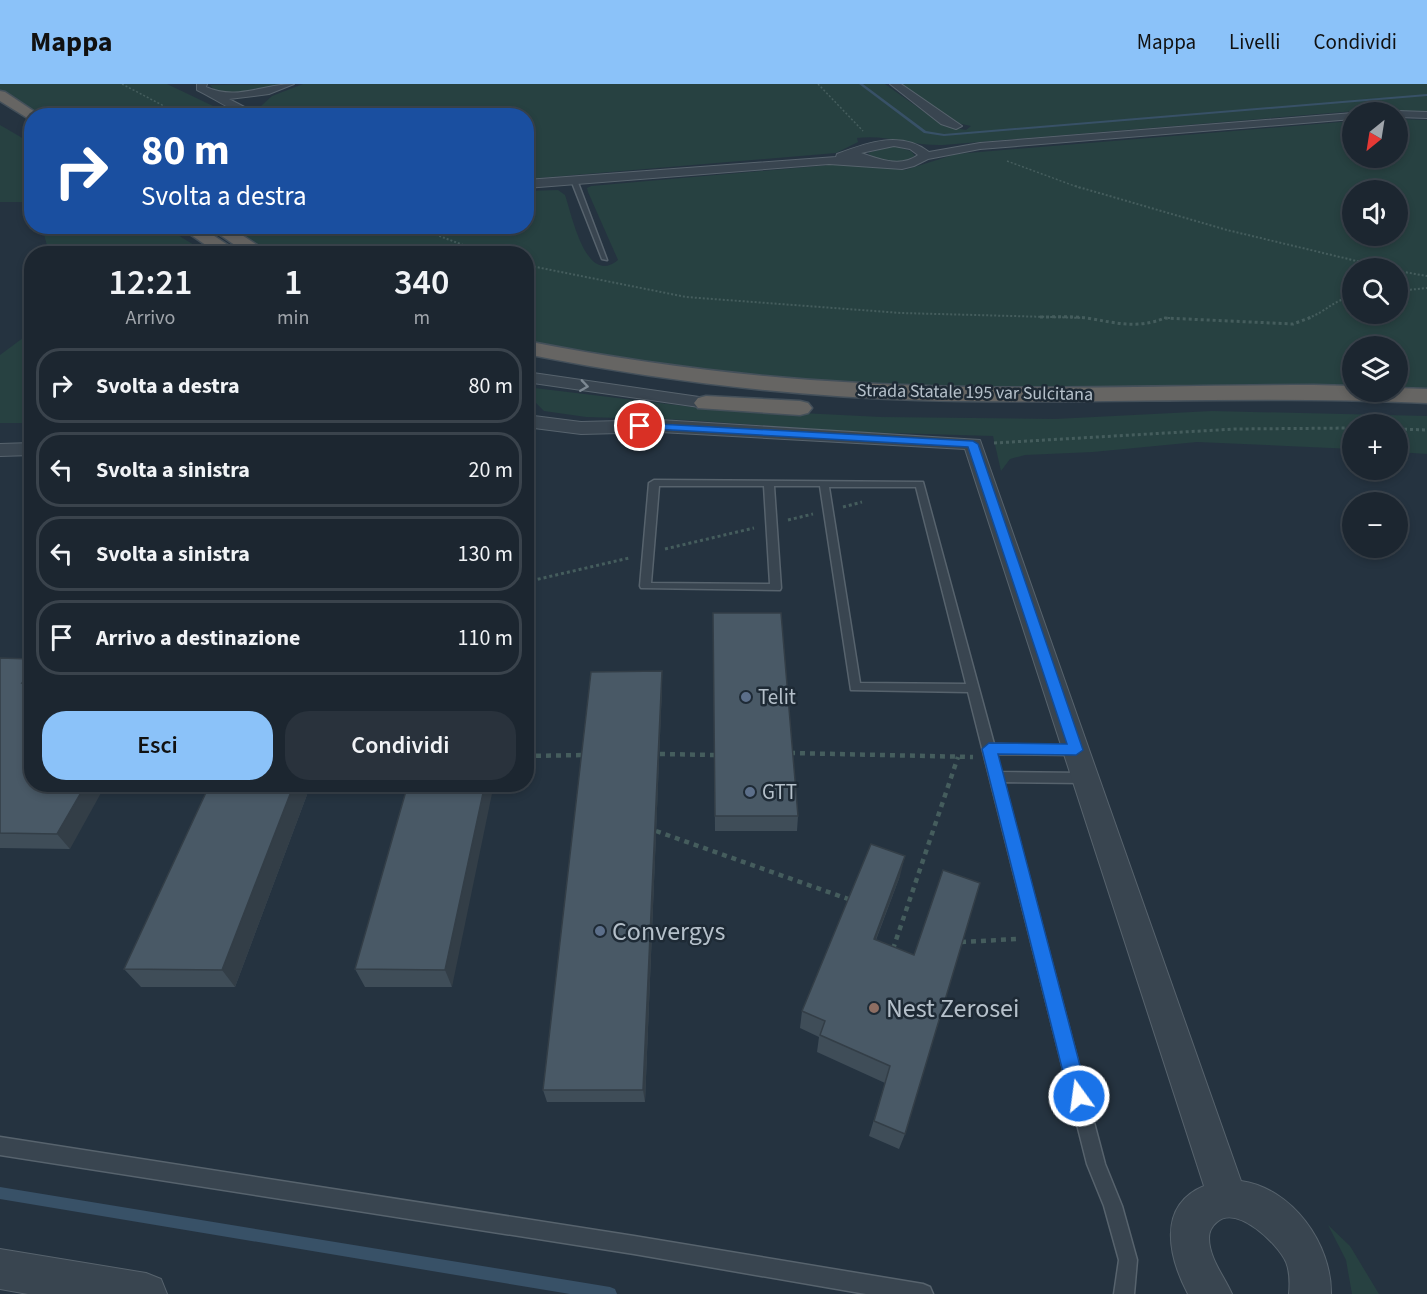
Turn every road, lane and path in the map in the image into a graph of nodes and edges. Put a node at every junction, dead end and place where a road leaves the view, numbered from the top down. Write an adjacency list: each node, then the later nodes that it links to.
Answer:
1 (122, 84): 9 (path)
2 (818, 84): 18 (path)
3 (895, 84): 17 (street)
4 (198, 85): 7 (street)
5 (284, 86): 7 (street); 11 (street)
6 (0, 94): 12 (highway)
7 (217, 94): 10 (street)
8 (0, 108): 16 (highway)
9 (168, 108)
10 (236, 108)
11 (254, 108)
12 (24, 110)
13 (1408, 114): 14 (street)
14 (1427, 115)
15 (1342, 117): 19 (street)
16 (24, 124)
17 (957, 126)
18 (866, 135)
19 (980, 146): 21 (street); 34 (path)
20 (913, 147): 21 (street); 22 (street); 23 (street)
21 (962, 148): 23 (street)
22 (860, 149): 24 (street); 25 (street)
23 (924, 156): 25 (street)
24 (829, 160): 25 (street); 26 (street)
25 (874, 162)
26 (574, 180): 27 (street); 35 (lane)
27 (534, 183)
28 (199, 234): 31 (highway)
29 (228, 234): 32 (highway)
30 (434, 234): 33 (path)
31 (218, 246)
32 (248, 246)
33 (466, 246)
34 (1342, 258)
35 (605, 259)
36 (534, 267): 41 (path)
37 (1408, 273): 38 (path)
38 (1427, 276)
39 (1427, 288): 40 (path)
40 (1408, 290)
41 (1342, 298)
42 (534, 349): 45 (highway, Strada Statale 195 var Sulcitana)
43 (534, 362): 47 (highway, Strada Statale 195 var Sulcitana)
44 (534, 378): 46 (street, one-way to 46)
45 (1427, 396)
46 (706, 403): 47 (highway)
47 (971, 407): 48 (highway, Strada Statale 195 var Sulcitana)
48 (1427, 408)
49 (534, 422): 55 (street)
50 (1342, 428): 55 (path)
51 (1408, 429): 52 (path)
52 (1427, 430)
53 (24, 432): 54 (street)
54 (0, 433)
55 (973, 444): 66 (street)
56 (24, 449): 57 (street)
57 (0, 450)
58 (769, 483): 59 (lane); 62 (lane); 63 (lane)
59 (825, 484): 61 (lane); 65 (lane)
60 (863, 502): 61 (path)
61 (828, 510): 62 (path); 65 (lane)
62 (772, 524): 63 (path); 63 (lane)
63 (648, 553): 64 (path)
64 (534, 580)
65 (974, 688): 68 (lane)
66 (1076, 750): 68 (lane); 75 (street)
67 (790, 753): 73 (path)
68 (990, 753): 73 (path); 74 (lane)
69 (660, 754): 71 (path)
70 (585, 755): 72 (path)
71 (714, 755)
72 (534, 756)
73 (958, 757): 80 (path)
74 (997, 777): 75 (lane); 78 (lane)
75 (1085, 778): 82 (street)
76 (656, 831): 77 (path)
77 (852, 900)
78 (1038, 938): 79 (path); 86 (lane)
79 (961, 942)
80 (891, 954)
81 (0, 1146): 85 (lane)
82 (1227, 1198): 87 (street); 88 (street)
83 (0, 1269): 84 (street)
84 (146, 1294)
85 (923, 1294)
86 (1124, 1294)
87 (1211, 1294)
88 (1310, 1294)

